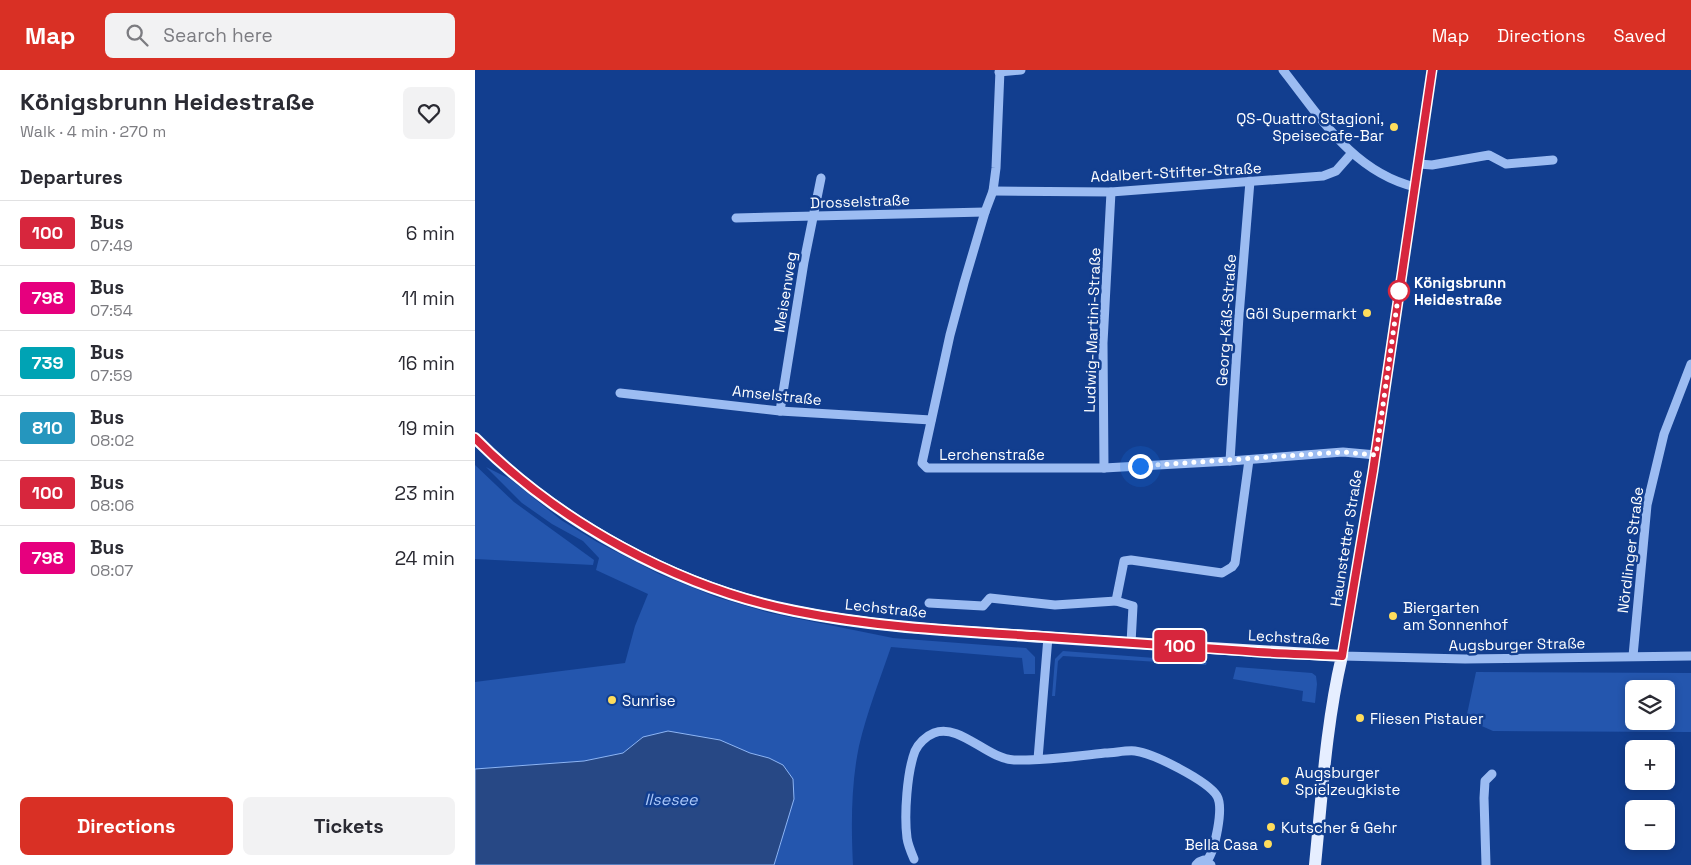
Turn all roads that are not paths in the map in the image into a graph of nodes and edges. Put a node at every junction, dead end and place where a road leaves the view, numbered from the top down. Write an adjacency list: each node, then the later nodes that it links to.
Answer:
1 (1021, 70): 4 (street)
2 (1283, 70): 5 (street)
3 (1432, 70): 7 (street, Haunstetter Straße)
4 (999, 71): 11 (street, Lerchenstraße)
5 (1351, 154): 9 (street, Adalbert-Stifter-Straße); 10 (street)
6 (1553, 160): 7 (street)
7 (1419, 164): 10 (street, Haunstetter Straße)
8 (821, 178): 14 (street, Meisenweg)
9 (1250, 182): 12 (street, Adalbert-Stifter-Straße); 23 (street, Georg-Käß-Straße)
10 (1415, 187): 21 (street, Haunstetter Straße)
11 (993, 191): 12 (street, Adalbert-Stifter-Straße); 13 (street, Lerchenstraße)
12 (1111, 192): 24 (street, Ludwig-Martini-Straße)
13 (985, 212): 14 (street, Drosselstraße); 19 (street, Lerchenstraße)
14 (812, 216): 15 (street, Drosselstraße); 18 (street, Meisenweg)
15 (736, 218)
16 (1691, 364): 30 (street, Nördlinger Straße)
17 (620, 393): 18 (street, Amselstraße)
18 (780, 411): 19 (street, Amselstraße)
19 (931, 420): 24 (street, Lerchenstraße)
20 (475, 438): 27 (main road, Lechstraße)
21 (1376, 455): 22 (street, Lerchenstraße); 29 (street, Haunstetter Straße)
22 (1249, 460): 23 (street, Lerchenstraße); 25 (street)
23 (1230, 461): 24 (street, Lerchenstraße)
24 (1104, 468)
25 (1117, 601): 26 (street); 28 (street)
26 (929, 603)
27 (1048, 637): 28 (main road, Lechstraße); 32 (street)
28 (1131, 643): 29 (main road, Lechstraße)
29 (1342, 656): 30 (street, Augsburger Straße); 37 (main road, Haunstetter Straße)
30 (1633, 656): 31 (street, Augsburger Straße)
31 (1691, 656)
32 (1039, 759): 34 (street); 35 (street)
33 (1492, 774): 38 (street)
34 (914, 859)
35 (1209, 863): 36 (street)
36 (1196, 865)
37 (1315, 865)
38 (1486, 865)

